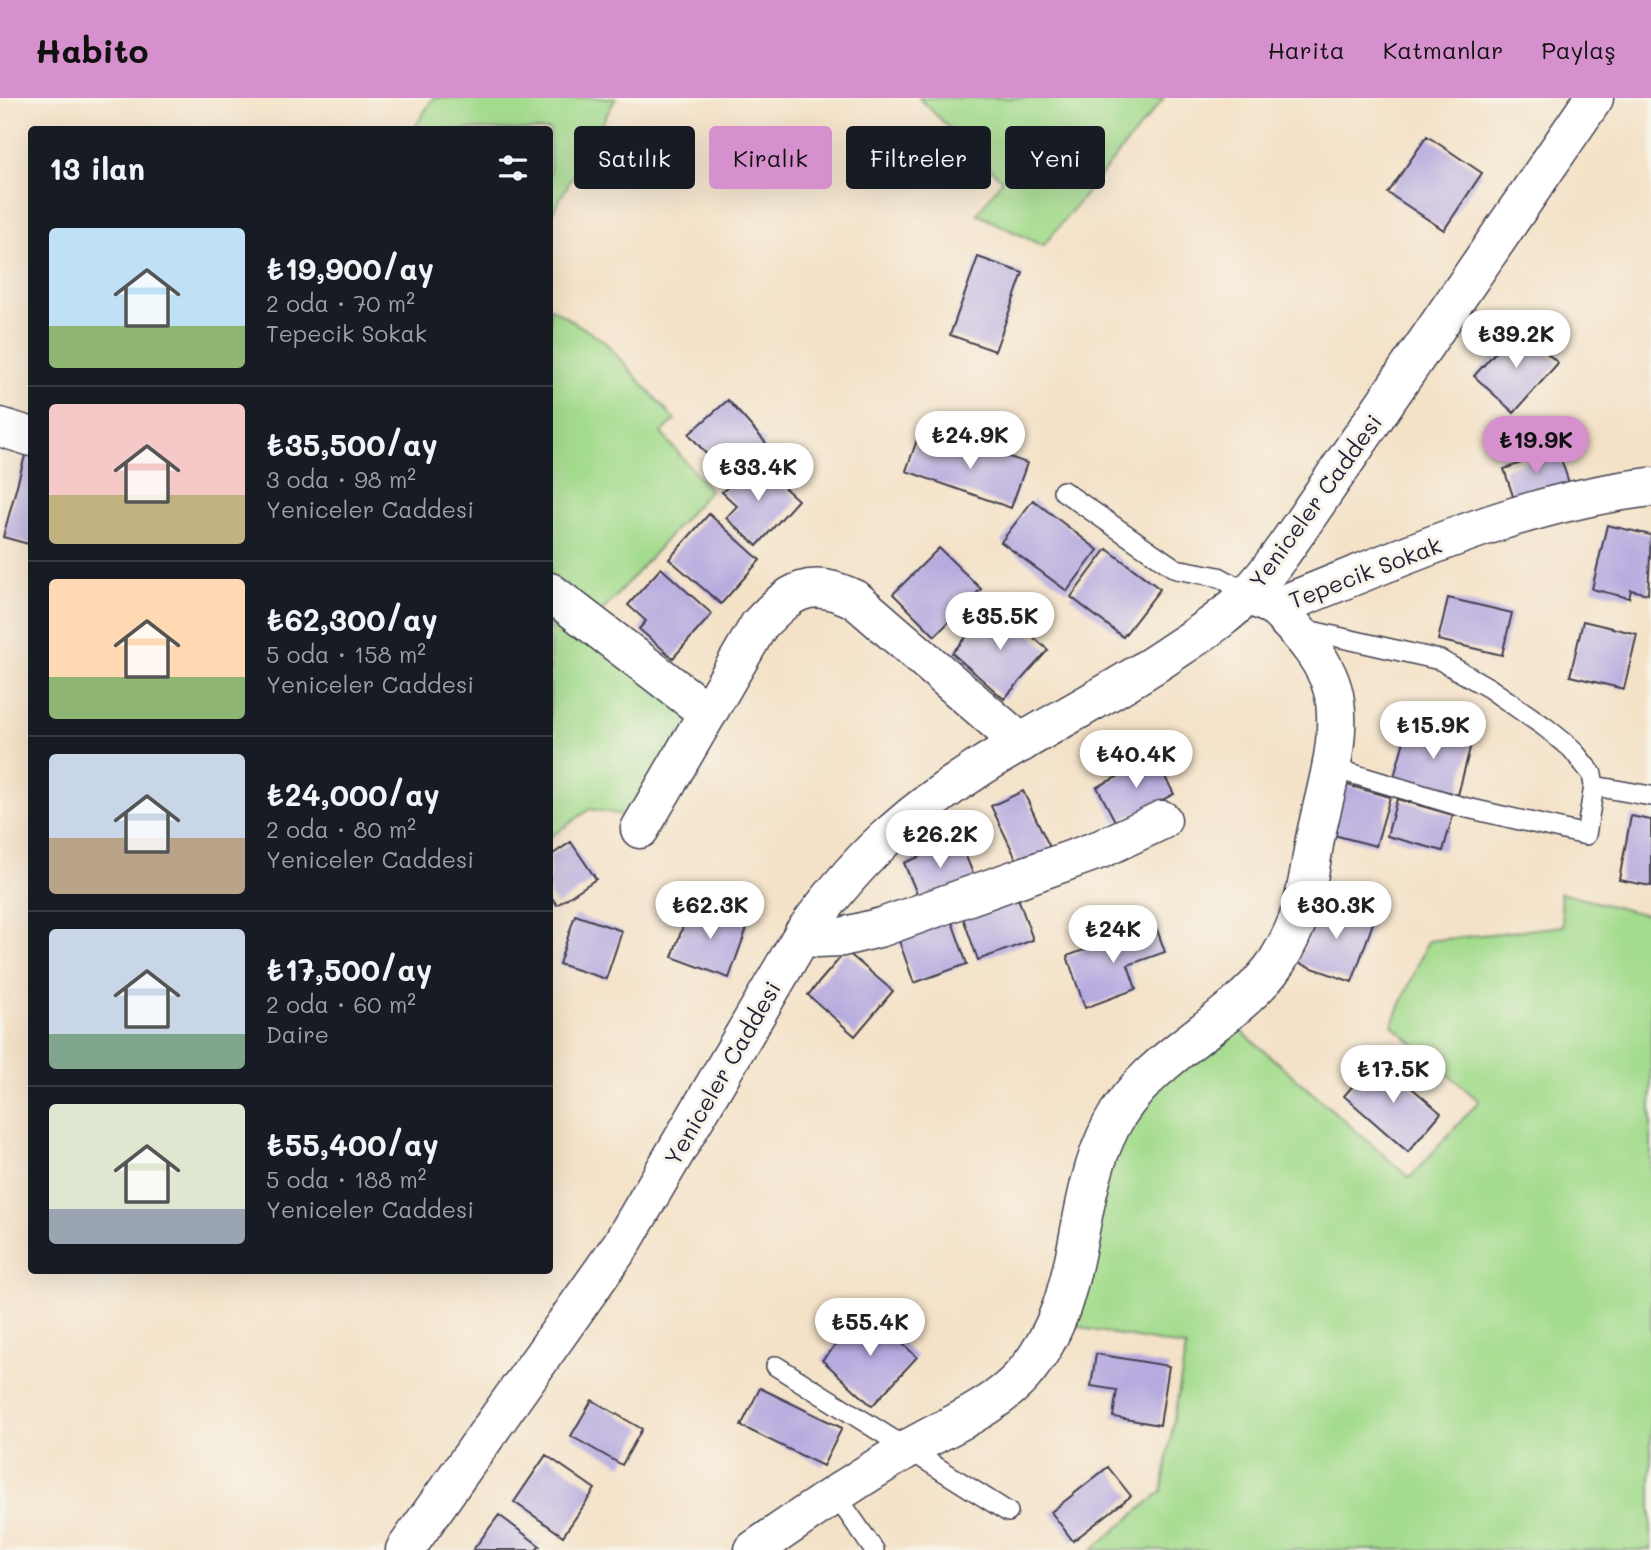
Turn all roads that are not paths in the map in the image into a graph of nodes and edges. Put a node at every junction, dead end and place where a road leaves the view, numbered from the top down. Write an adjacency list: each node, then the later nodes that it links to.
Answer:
1 (1594, 98): 7 (street, Yeniceler Caddesi)
2 (0, 427): 3 (street)
3 (28, 436)
4 (1651, 487): 7 (street, Tepecik Sokak)
5 (1063, 491): 7 (lane)
6 (553, 594): 8 (street)
7 (1272, 609): 9 (street, Yeniceler Caddesi); 10 (street); 11 (lane)
8 (708, 713): 9 (street); 14 (street)
9 (1021, 743): 15 (street, Yeniceler Caddesi)
10 (1330, 768): 11 (lane); 17 (street)
11 (1594, 786): 12 (lane)
12 (1651, 796)
13 (1162, 820): 15 (street)
14 (640, 829)
15 (803, 934): 20 (street, Yeniceler Caddesi)
16 (776, 1366): 17 (lane)
17 (908, 1449): 18 (street); 19 (lane)
18 (835, 1494): 21 (street); 22 (lane)
19 (1008, 1512)
20 (405, 1550)
21 (754, 1550)
22 (874, 1550)

